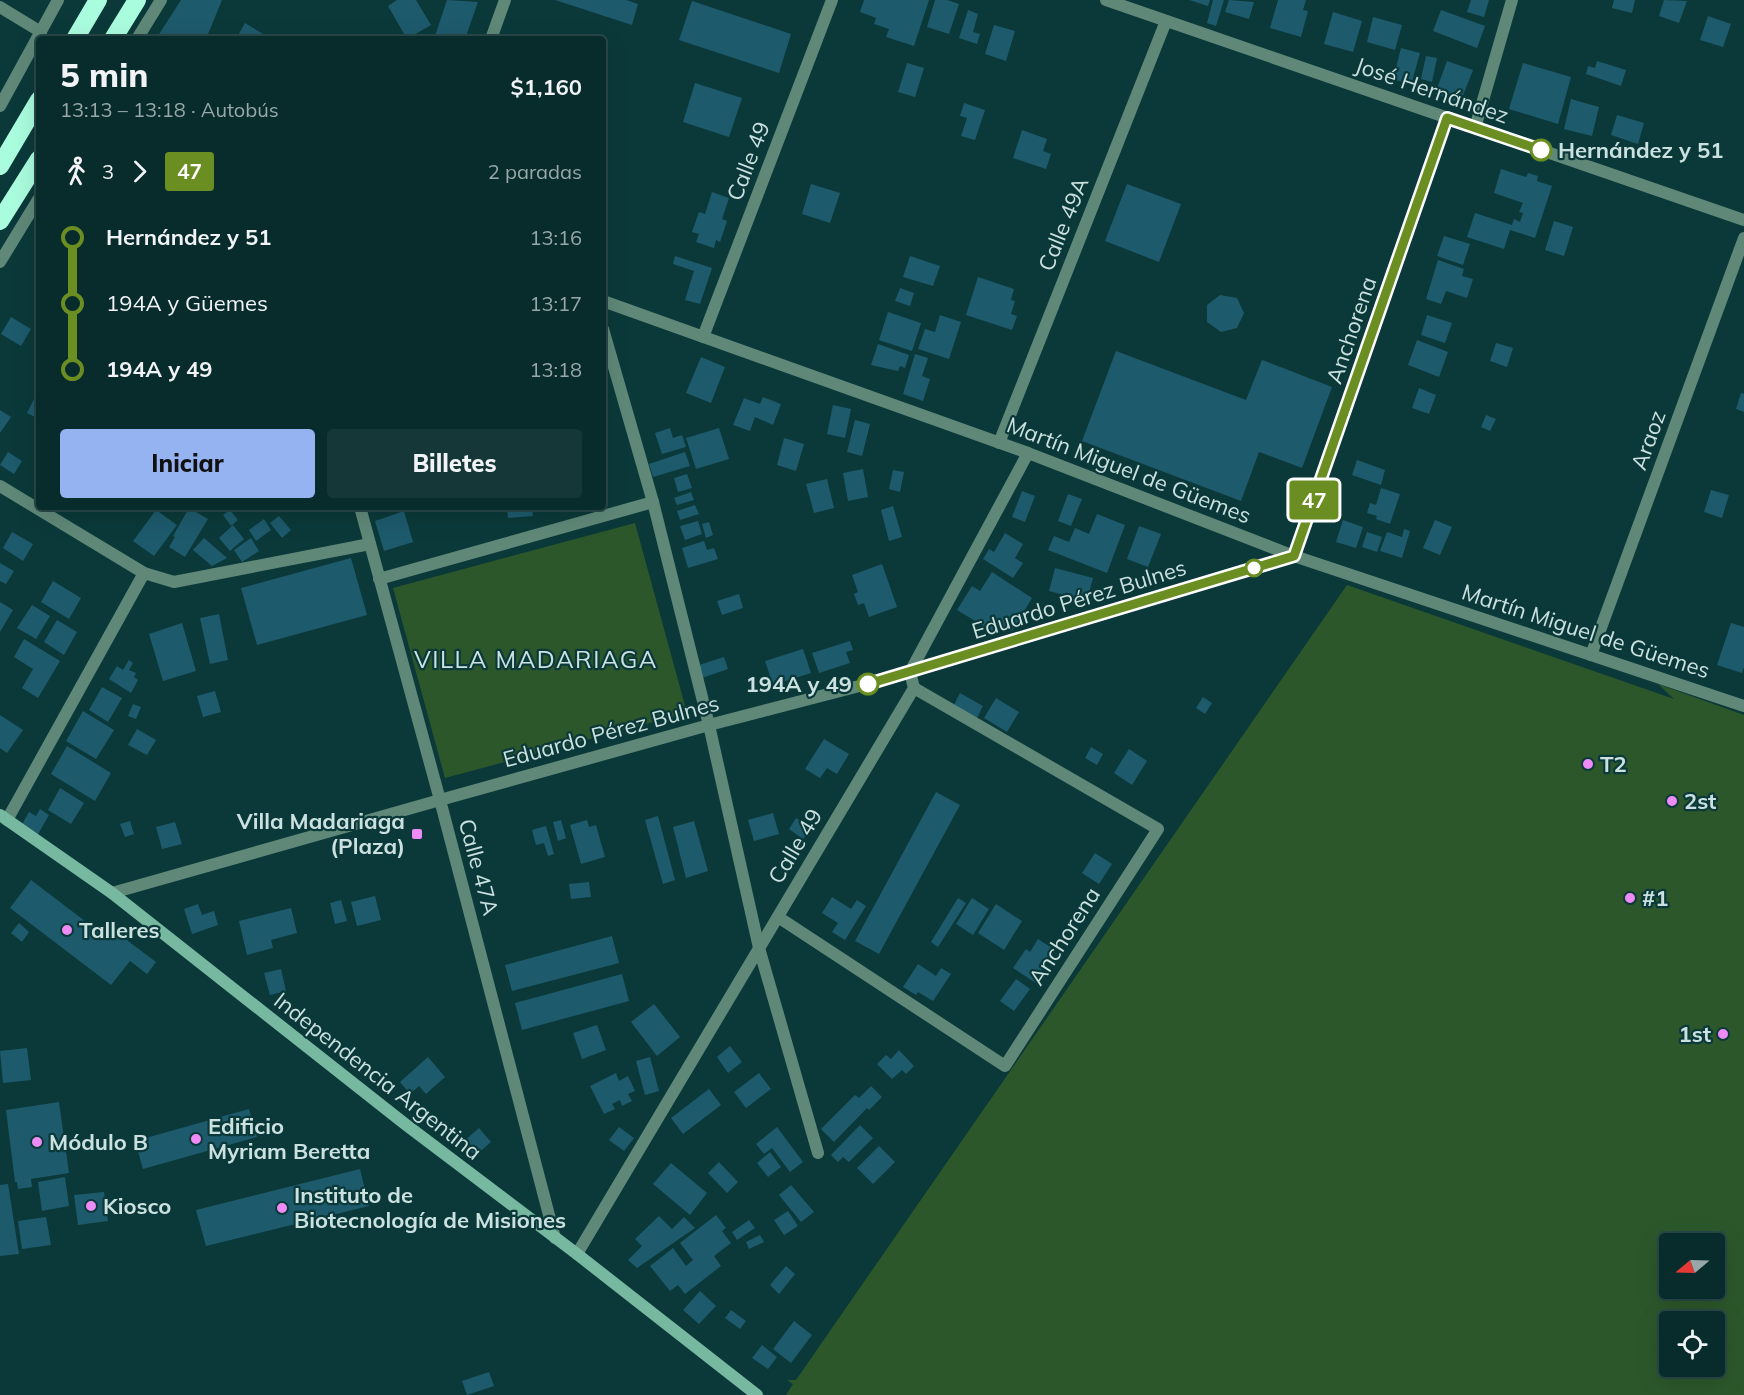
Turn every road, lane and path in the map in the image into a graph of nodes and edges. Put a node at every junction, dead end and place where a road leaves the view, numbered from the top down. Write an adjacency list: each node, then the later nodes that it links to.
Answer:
1 (58, 0): 11 (street)
2 (98, 0): 13 (highway)
3 (136, 0): 14 (highway)
4 (161, 0): 15 (street)
5 (505, 0): 16 (street)
6 (832, 0): 30 (street, Calle 49)
7 (1106, 0): 10 (street, José Hernández)
8 (1512, 0): 21 (street)
9 (0, 7): 11 (street)
10 (1166, 21): 20 (street, José Hernández); 32 (street, Calle 49A)
11 (41, 32): 12 (street)
12 (39, 36)
13 (77, 36)
14 (115, 36)
15 (139, 36)
16 (492, 36)
17 (36, 41): 19 (street)
18 (36, 105): 23 (highway)
19 (0, 106)
20 (1447, 118): 21 (street, José Hernández); 40 (street, Anchorena)
21 (1475, 128): 25 (street, José Hernández)
22 (36, 164): 26 (highway)
23 (0, 166)
24 (36, 203): 28 (street)
25 (1744, 220)
26 (0, 221)
27 (1744, 238): 43 (street, Araoz)
28 (0, 262)
29 (606, 302): 30 (street, Martín Miguel de Güemes)
30 (704, 337): 32 (street, Martín Miguel de Güemes)
31 (606, 339): 35 (street)
32 (999, 443): 33 (street, Martín Miguel de Güemes)
33 (1028, 453): 40 (street, Martín Miguel de Güemes); 44 (street)
34 (0, 486): 36 (street)
35 (653, 502): 42 (street); 47 (street)
36 (36, 508)
37 (40, 510): 41 (street)
38 (361, 510): 39 (street, Calle 47A)
39 (370, 544): 41 (street); 42 (street, Calle 47A)
40 (1294, 556): 43 (street, Martín Miguel de Güemes); 44 (street, Eduardo Pérez Bulnes)
41 (144, 573): 49 (street)
42 (379, 579): 48 (street, Calle 47A)
43 (1592, 655): 46 (street, Martín Miguel de Güemes)
44 (910, 672): 45 (street); 47 (street, Eduardo Pérez Bulnes)
45 (914, 688): 51 (street, Calle 49); 51 (street, Anchorena)
46 (1744, 706)
47 (709, 725): 48 (street, Eduardo Pérez Bulnes); 52 (street)
48 (440, 800): 50 (street, Eduardo Pérez Bulnes); 54 (street, Calle 47A)
49 (4, 818): 50 (main road, Independencia Argentina)
50 (112, 893): 54 (main road, Independencia Argentina)
51 (777, 917): 52 (street, Calle 49)
52 (759, 948): 53 (street); 55 (street, Calle 49)
53 (818, 1153)
54 (555, 1238): 55 (main road, Independencia Argentina)
55 (577, 1254): 56 (main road, Independencia Argentina)
56 (757, 1395)

